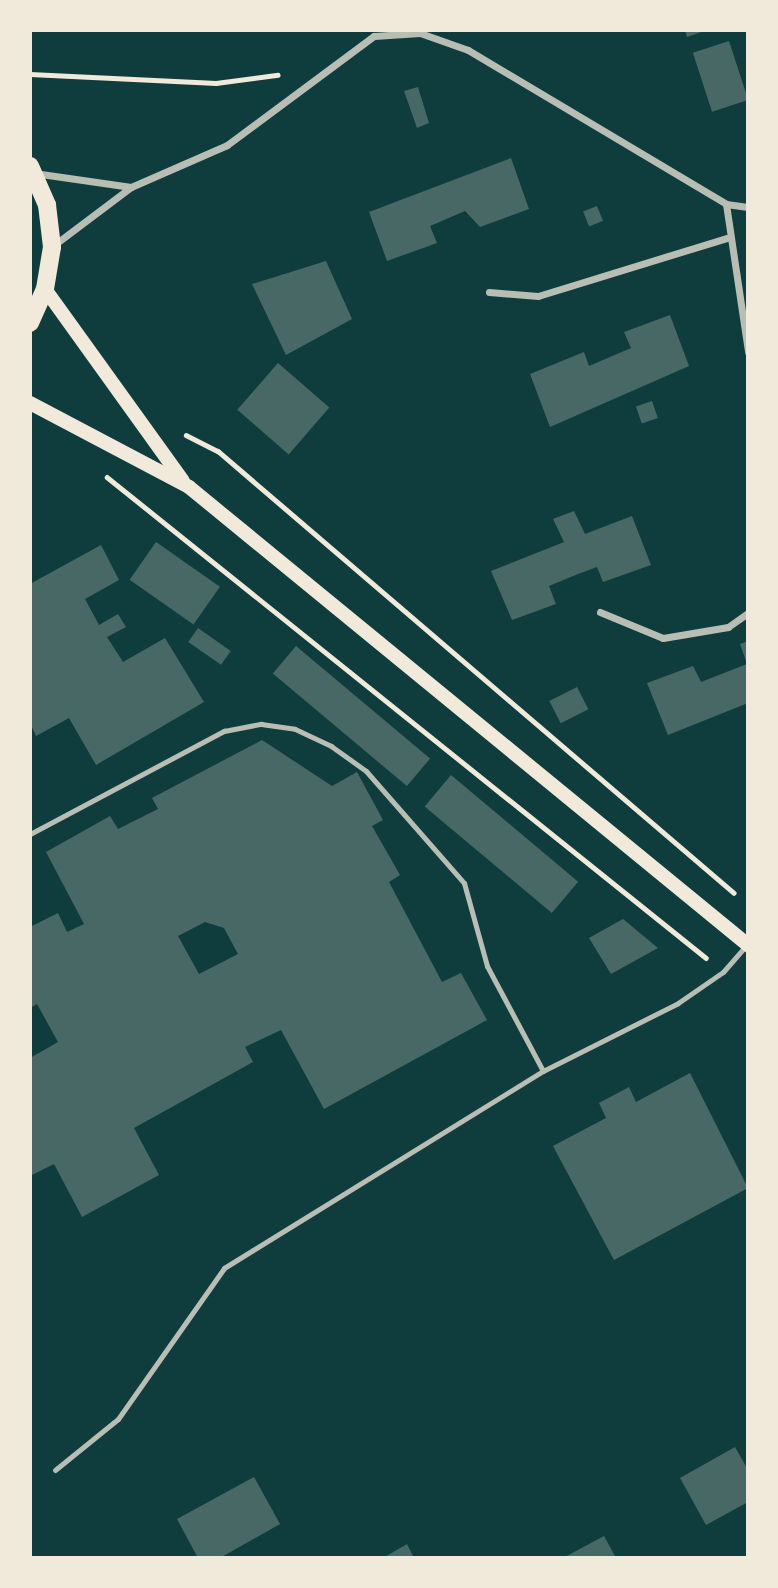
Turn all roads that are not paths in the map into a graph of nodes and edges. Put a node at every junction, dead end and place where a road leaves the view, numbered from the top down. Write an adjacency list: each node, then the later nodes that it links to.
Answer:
1 (32, 170): 2 (street); 6 (main road)
2 (131, 187): 3 (street); 6 (street)
3 (726, 204): 4 (street); 5 (street)
4 (748, 207)
5 (727, 238): 8 (street); 10 (street)
6 (52, 247): 7 (main road)
7 (45, 289): 9 (main road); 12 (main road)
8 (489, 292)
9 (30, 323)
10 (748, 352)
11 (30, 403): 12 (main road)
12 (189, 487): 16 (main road)
13 (600, 612): 14 (street)
14 (748, 613)
15 (30, 834): 17 (lane)
16 (748, 945): 17 (lane)
17 (543, 1071): 18 (lane)
18 (54, 1470)

